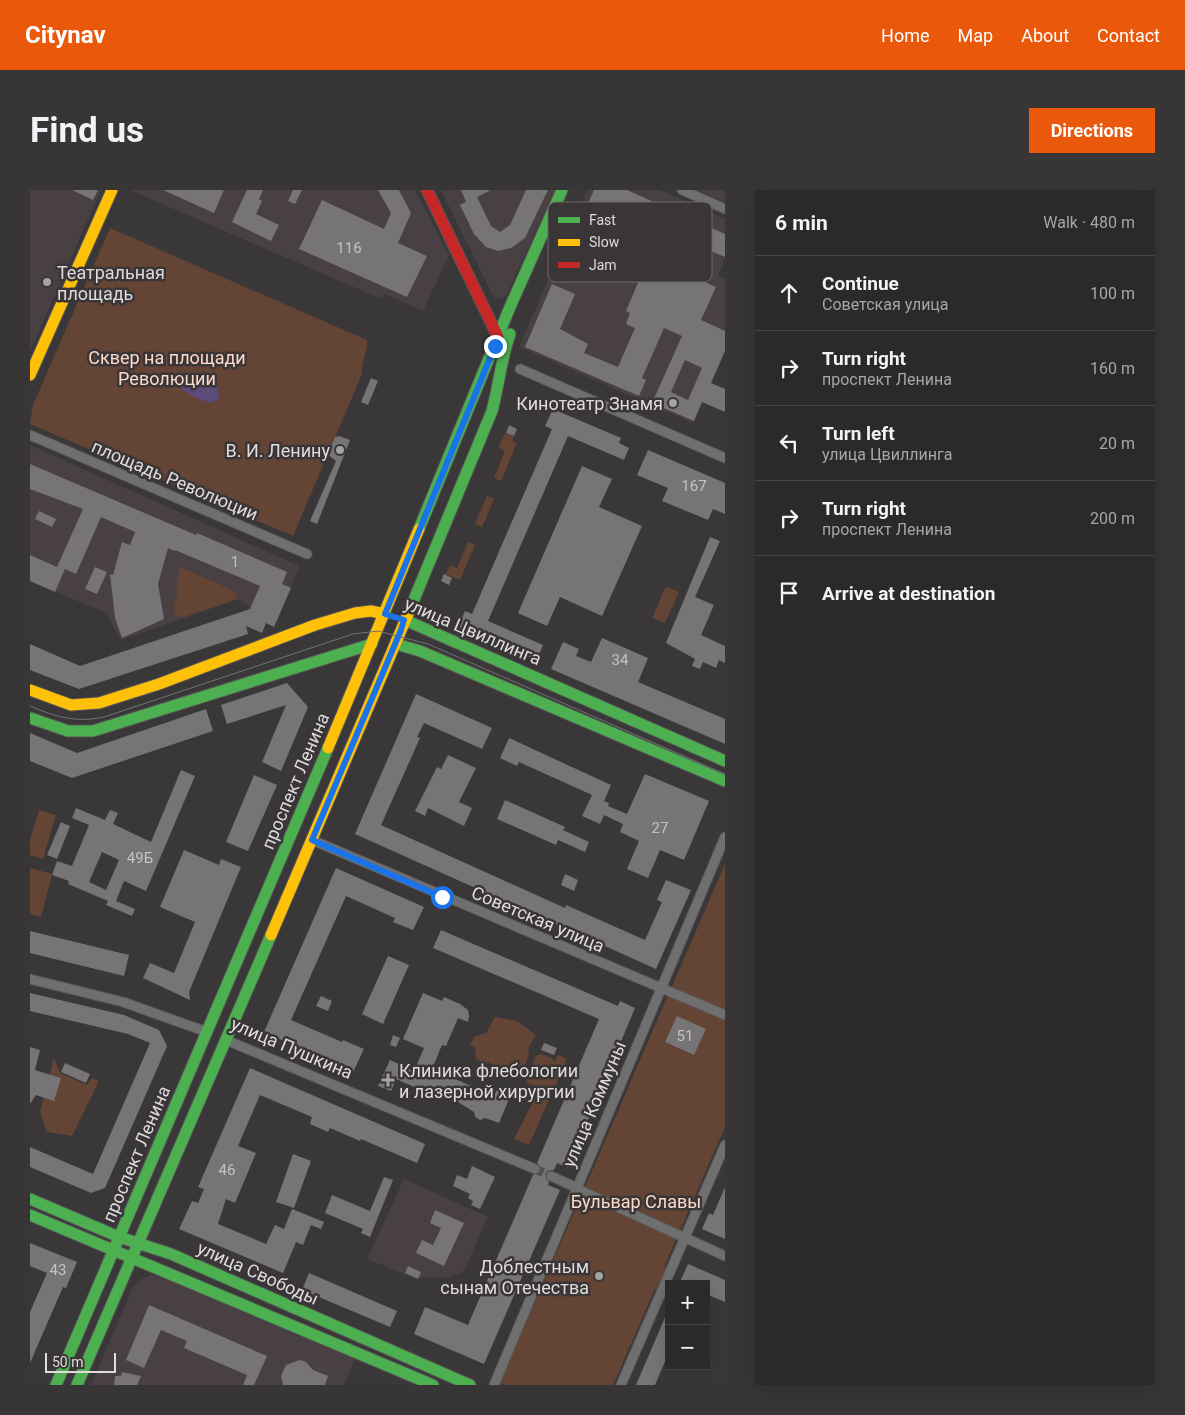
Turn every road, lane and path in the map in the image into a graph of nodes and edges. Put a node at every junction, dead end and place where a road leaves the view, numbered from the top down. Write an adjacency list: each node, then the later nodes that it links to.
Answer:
1 (112, 190): 18 (main road)
2 (426, 190): 13 (main road)
3 (562, 190): 6 (main road, проспект Ленина)
4 (572, 190): 7 (main road)
5 (682, 190): 8 (street)
6 (557, 202)
7 (567, 202)
8 (709, 202)
9 (712, 203): 10 (street)
10 (725, 209)
11 (548, 222): 14 (main road, проспект Ленина)
12 (548, 244): 16 (main road)
13 (481, 298): 14 (main road); 15 (main road)
14 (510, 307): 15 (main road, проспект Ленина)
15 (498, 337): 16 (main road); 22 (main road, проспект Ленина)
16 (504, 351): 23 (main road)
17 (520, 369): 20 (street)
18 (30, 375)
19 (30, 435): 21 (street, площадь Революции)
20 (725, 458)
21 (307, 554)
22 (385, 614): 23 (main road, улица Цвиллинга); 24 (main road, проспект Ленина); 26 (main road, улица Цвиллинга)
23 (404, 620): 25 (main road); 28 (main road, улица Цвиллинга)
24 (372, 644): 25 (main road); 27 (main road); 35 (main road, проспект Ленина)
25 (396, 644): 29 (main road); 31 (main road)
26 (30, 690)
27 (30, 718)
28 (725, 761)
29 (725, 781)
30 (725, 836): 33 (street, улица Коммуны)
31 (312, 840): 33 (street, Советская улица); 36 (main road)
32 (30, 979): 35 (street, улица Пушкина)
33 (661, 988): 34 (street, Советская улица); 40 (street, улица Коммуны)
34 (725, 1015)
35 (207, 1032): 36 (main road, улица Пушкина); 43 (main road, проспект Ленина)
36 (226, 1040): 38 (street, улица Пушкина); 45 (main road)
37 (725, 1145): 44 (street)
38 (535, 1169)
39 (551, 1176): 40 (street)
40 (580, 1190): 44 (street); 53 (street, улица Коммуны)
41 (30, 1199): 43 (main road, улица Свободы)
42 (30, 1215): 46 (main road, улица Свободы)
43 (119, 1237): 45 (main road, улица Свободы); 46 (main road, проспект Ленина)
44 (684, 1239): 47 (street); 54 (street)
45 (139, 1243): 48 (main road); 52 (main road, улица Свободы)
46 (113, 1251): 48 (main road, улица Свободы); 49 (main road, проспект Ленина)
47 (725, 1256)
48 (133, 1258): 50 (main road); 51 (main road, улица Свободы)
49 (56, 1385)
50 (78, 1385)
51 (433, 1385)
52 (470, 1385)
53 (494, 1385)
54 (621, 1385)

